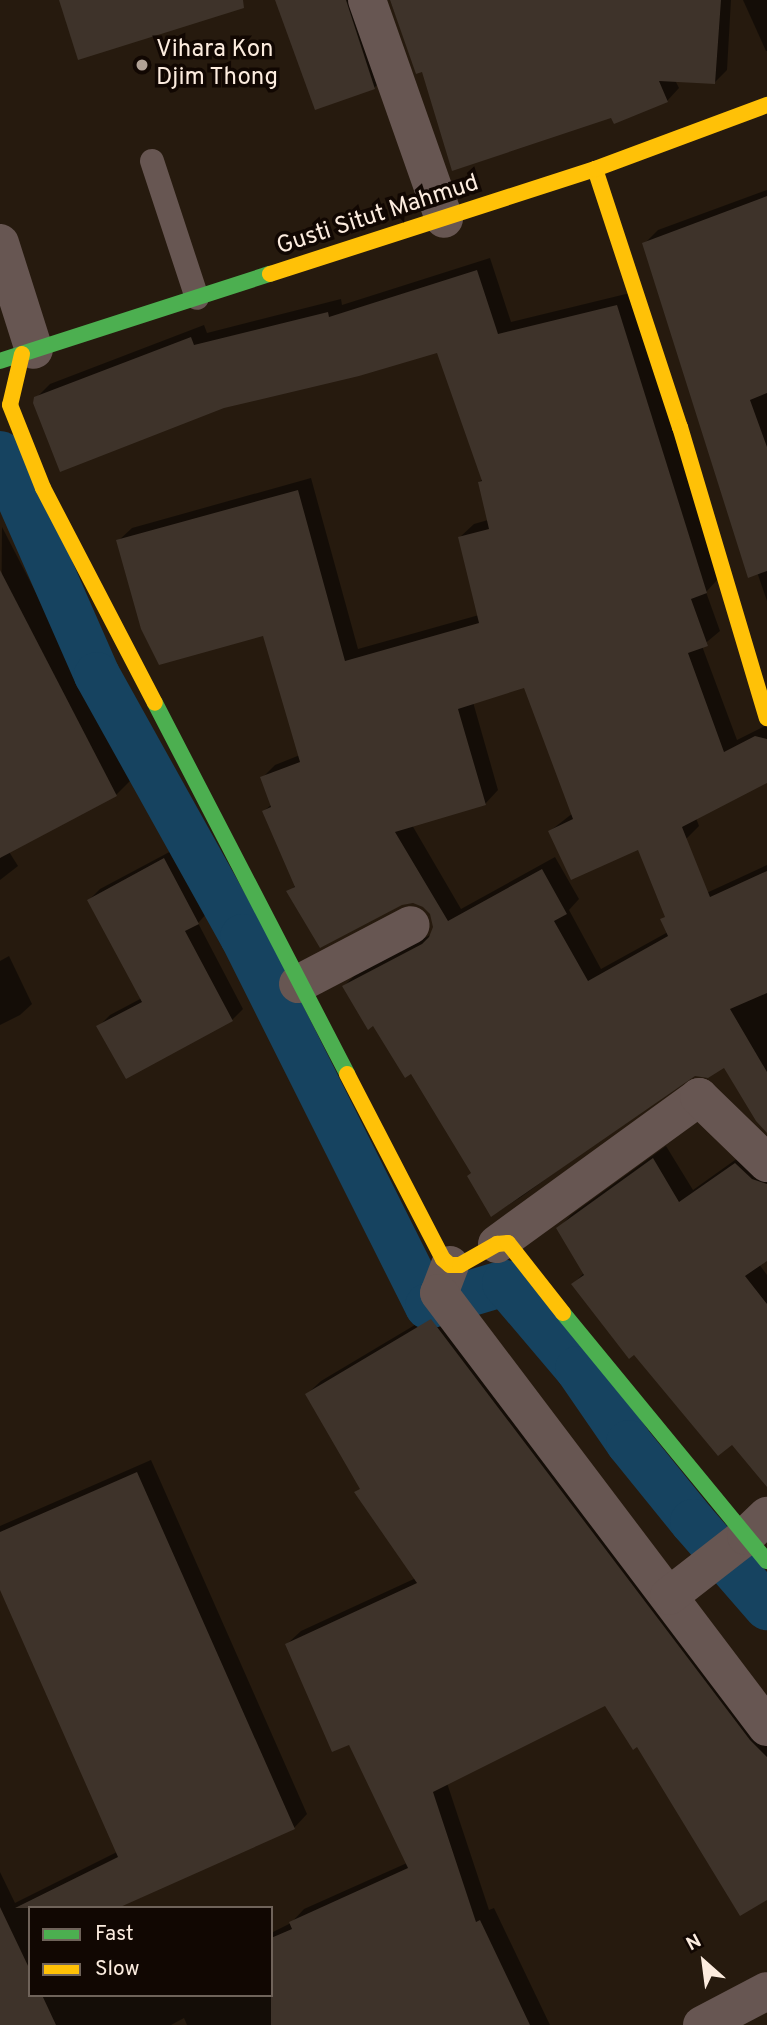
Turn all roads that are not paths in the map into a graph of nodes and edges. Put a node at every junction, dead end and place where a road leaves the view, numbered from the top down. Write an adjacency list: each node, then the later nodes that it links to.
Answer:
1 (368, 0): 5 (street)
2 (767, 105): 4 (main road, Gusti Situt Mahmud)
3 (152, 161): 7 (lane)
4 (595, 169): 5 (main road, Gusti Situt Mahmud); 9 (main road)
5 (444, 219): 7 (main road, Gusti Situt Mahmud)
6 (0, 243): 8 (street)
7 (197, 298): 8 (main road, Gusti Situt Mahmud)
8 (15, 356): 11 (main road)
9 (767, 718)
10 (411, 925): 11 (street)
11 (298, 984): 14 (main road)
12 (767, 1163): 13 (street)
13 (497, 1244): 14 (main road); 15 (main road)
14 (450, 1265): 16 (street)
15 (760, 1538): 16 (street)
16 (668, 1596): 17 (street)
17 (767, 1727)
18 (767, 1991): 19 (street)
19 (702, 2025)

